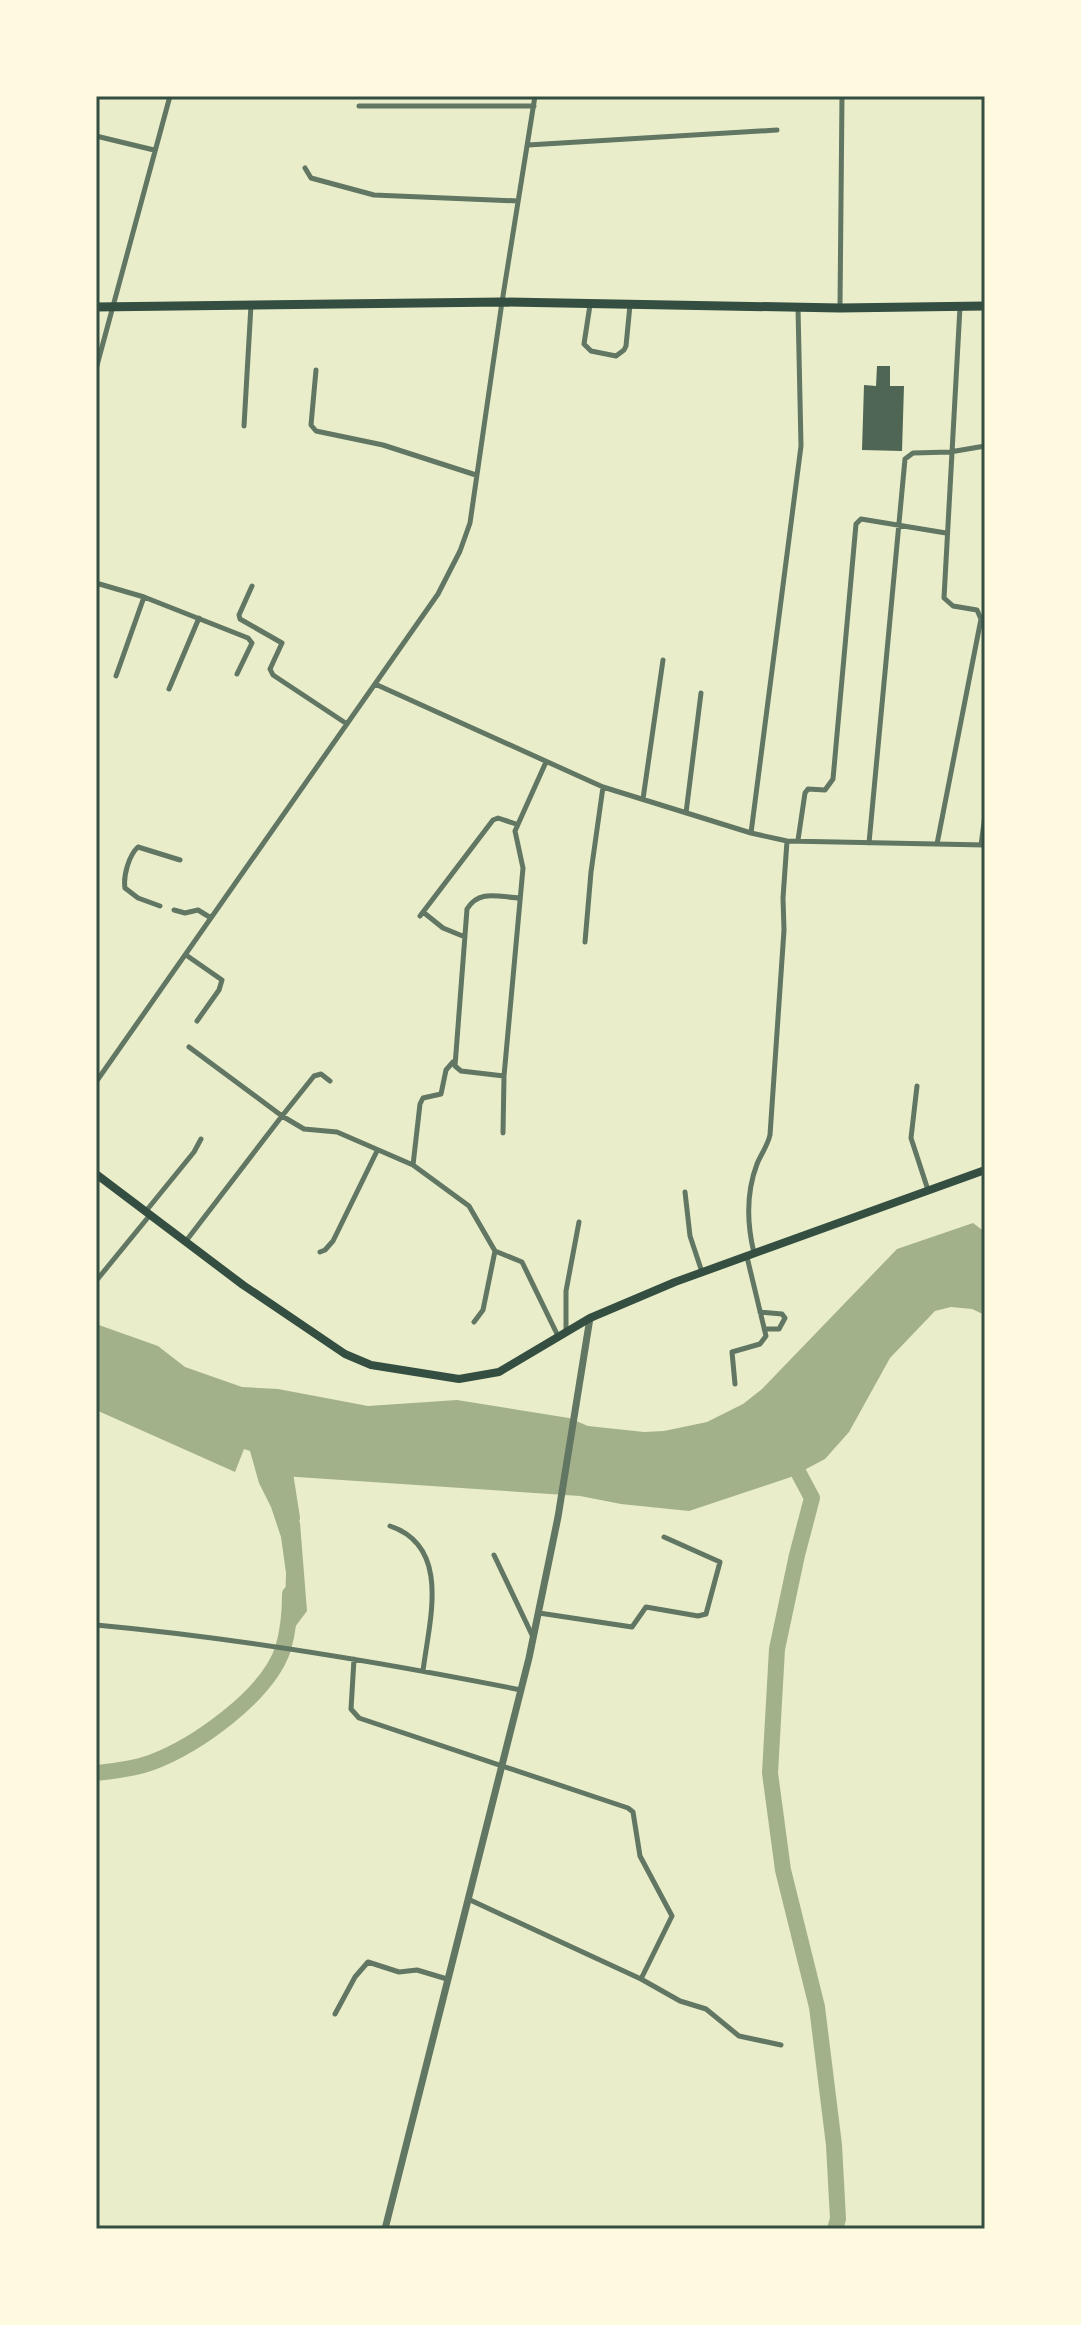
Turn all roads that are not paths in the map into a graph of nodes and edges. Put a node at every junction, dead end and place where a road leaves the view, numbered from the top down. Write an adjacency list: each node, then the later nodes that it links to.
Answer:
1 (170, 96): 9 (street)
2 (535, 96): 5 (street)
3 (842, 96): 21 (street)
4 (359, 106): 5 (street)
5 (534, 106): 8 (street)
6 (777, 130): 8 (street)
7 (96, 136): 9 (street)
8 (528, 145): 11 (street)
9 (154, 150): 19 (street)
10 (305, 168): 11 (street)
11 (518, 201): 12 (street)
12 (502, 302): 13 (highway); 14 (highway); 27 (street)
13 (251, 304): 19 (highway); 24 (street)
14 (590, 305): 15 (highway); 15 (street)
15 (630, 305): 20 (highway)
16 (960, 306): 17 (highway); 21 (highway); 26 (street)
17 (985, 306)
18 (96, 307): 19 (highway)
19 (113, 307): 22 (street)
20 (798, 307): 21 (highway); 47 (street)
21 (840, 308)
22 (96, 369)
23 (316, 370): 27 (street)
24 (244, 426)
25 (985, 446): 26 (street)
26 (950, 452): 28 (street); 29 (street)
27 (476, 475): 37 (street)
28 (898, 526): 29 (street); 48 (street); 50 (street)
29 (946, 533): 51 (street)
30 (96, 583): 32 (street)
31 (252, 586): 40 (street)
32 (144, 597): 33 (street); 36 (street)
33 (199, 618): 35 (street); 38 (street)
34 (663, 660): 43 (street)
35 (237, 674)
36 (116, 676)
37 (375, 684): 40 (street); 41 (street)
38 (169, 689)
39 (701, 693): 44 (street)
40 (347, 724): 57 (street)
41 (546, 762): 42 (street); 46 (street)
42 (603, 787): 43 (street); 59 (street)
43 (643, 799): 44 (street)
44 (686, 813): 47 (street)
45 (985, 815): 52 (street)
46 (516, 824): 54 (street); 58 (street)
47 (751, 833): 49 (street)
48 (798, 840): 49 (street); 50 (street)
49 (787, 841): 82 (street)
50 (869, 843): 51 (street)
51 (937, 844): 52 (street)
52 (983, 845)
53 (180, 860): 55 (street)
54 (520, 898): 58 (street); 64 (street)
55 (160, 906)
56 (174, 910): 57 (street)
57 (211, 918): 60 (street)
58 (465, 937): 63 (street)
59 (585, 942)
60 (186, 955): 61 (street); 66 (street)
61 (197, 1021)
62 (189, 1047): 68 (street)
63 (454, 1061): 64 (street); 72 (street)
64 (504, 1076): 69 (street)
65 (330, 1081): 68 (street)
66 (96, 1082)
67 (917, 1086): 75 (street)
68 (282, 1116): 71 (street); 79 (street)
69 (503, 1133)
70 (201, 1139): 77 (street)
71 (377, 1151): 72 (street); 81 (street)
72 (413, 1165): 80 (street)
73 (985, 1170): 75 (main road)
74 (96, 1174): 77 (main road)
75 (928, 1190): 82 (main road)
76 (685, 1192): 83 (street)
77 (148, 1213): 79 (main road); 84 (street)
78 (579, 1222): 89 (street)
79 (186, 1241): 89 (main road)
80 (495, 1251): 87 (street); 89 (street)
81 (320, 1252)
82 (751, 1254): 83 (main road); 85 (street)
83 (702, 1272): 86 (main road)
84 (96, 1281)
85 (760, 1312): 88 (street); 88 (street)
86 (590, 1318): 89 (main road); 94 (street)
87 (474, 1322)
88 (765, 1329): 90 (street)
89 (562, 1335)
90 (735, 1384)
91 (390, 1526): 98 (street)
92 (664, 1537): 94 (street)
93 (494, 1555): 96 (street)
94 (539, 1613): 96 (street)
95 (96, 1625): 97 (street)
96 (534, 1638): 99 (street)
97 (354, 1659): 98 (street); 100 (street)
98 (423, 1671): 99 (street)
99 (521, 1690): 100 (street)
100 (502, 1767): 101 (street); 103 (street)
101 (467, 1899): 102 (street); 103 (street)
102 (447, 1979): 104 (street); 106 (street)
103 (641, 1979): 105 (street)
104 (335, 2014)
105 (781, 2045)
106 (385, 2229)

